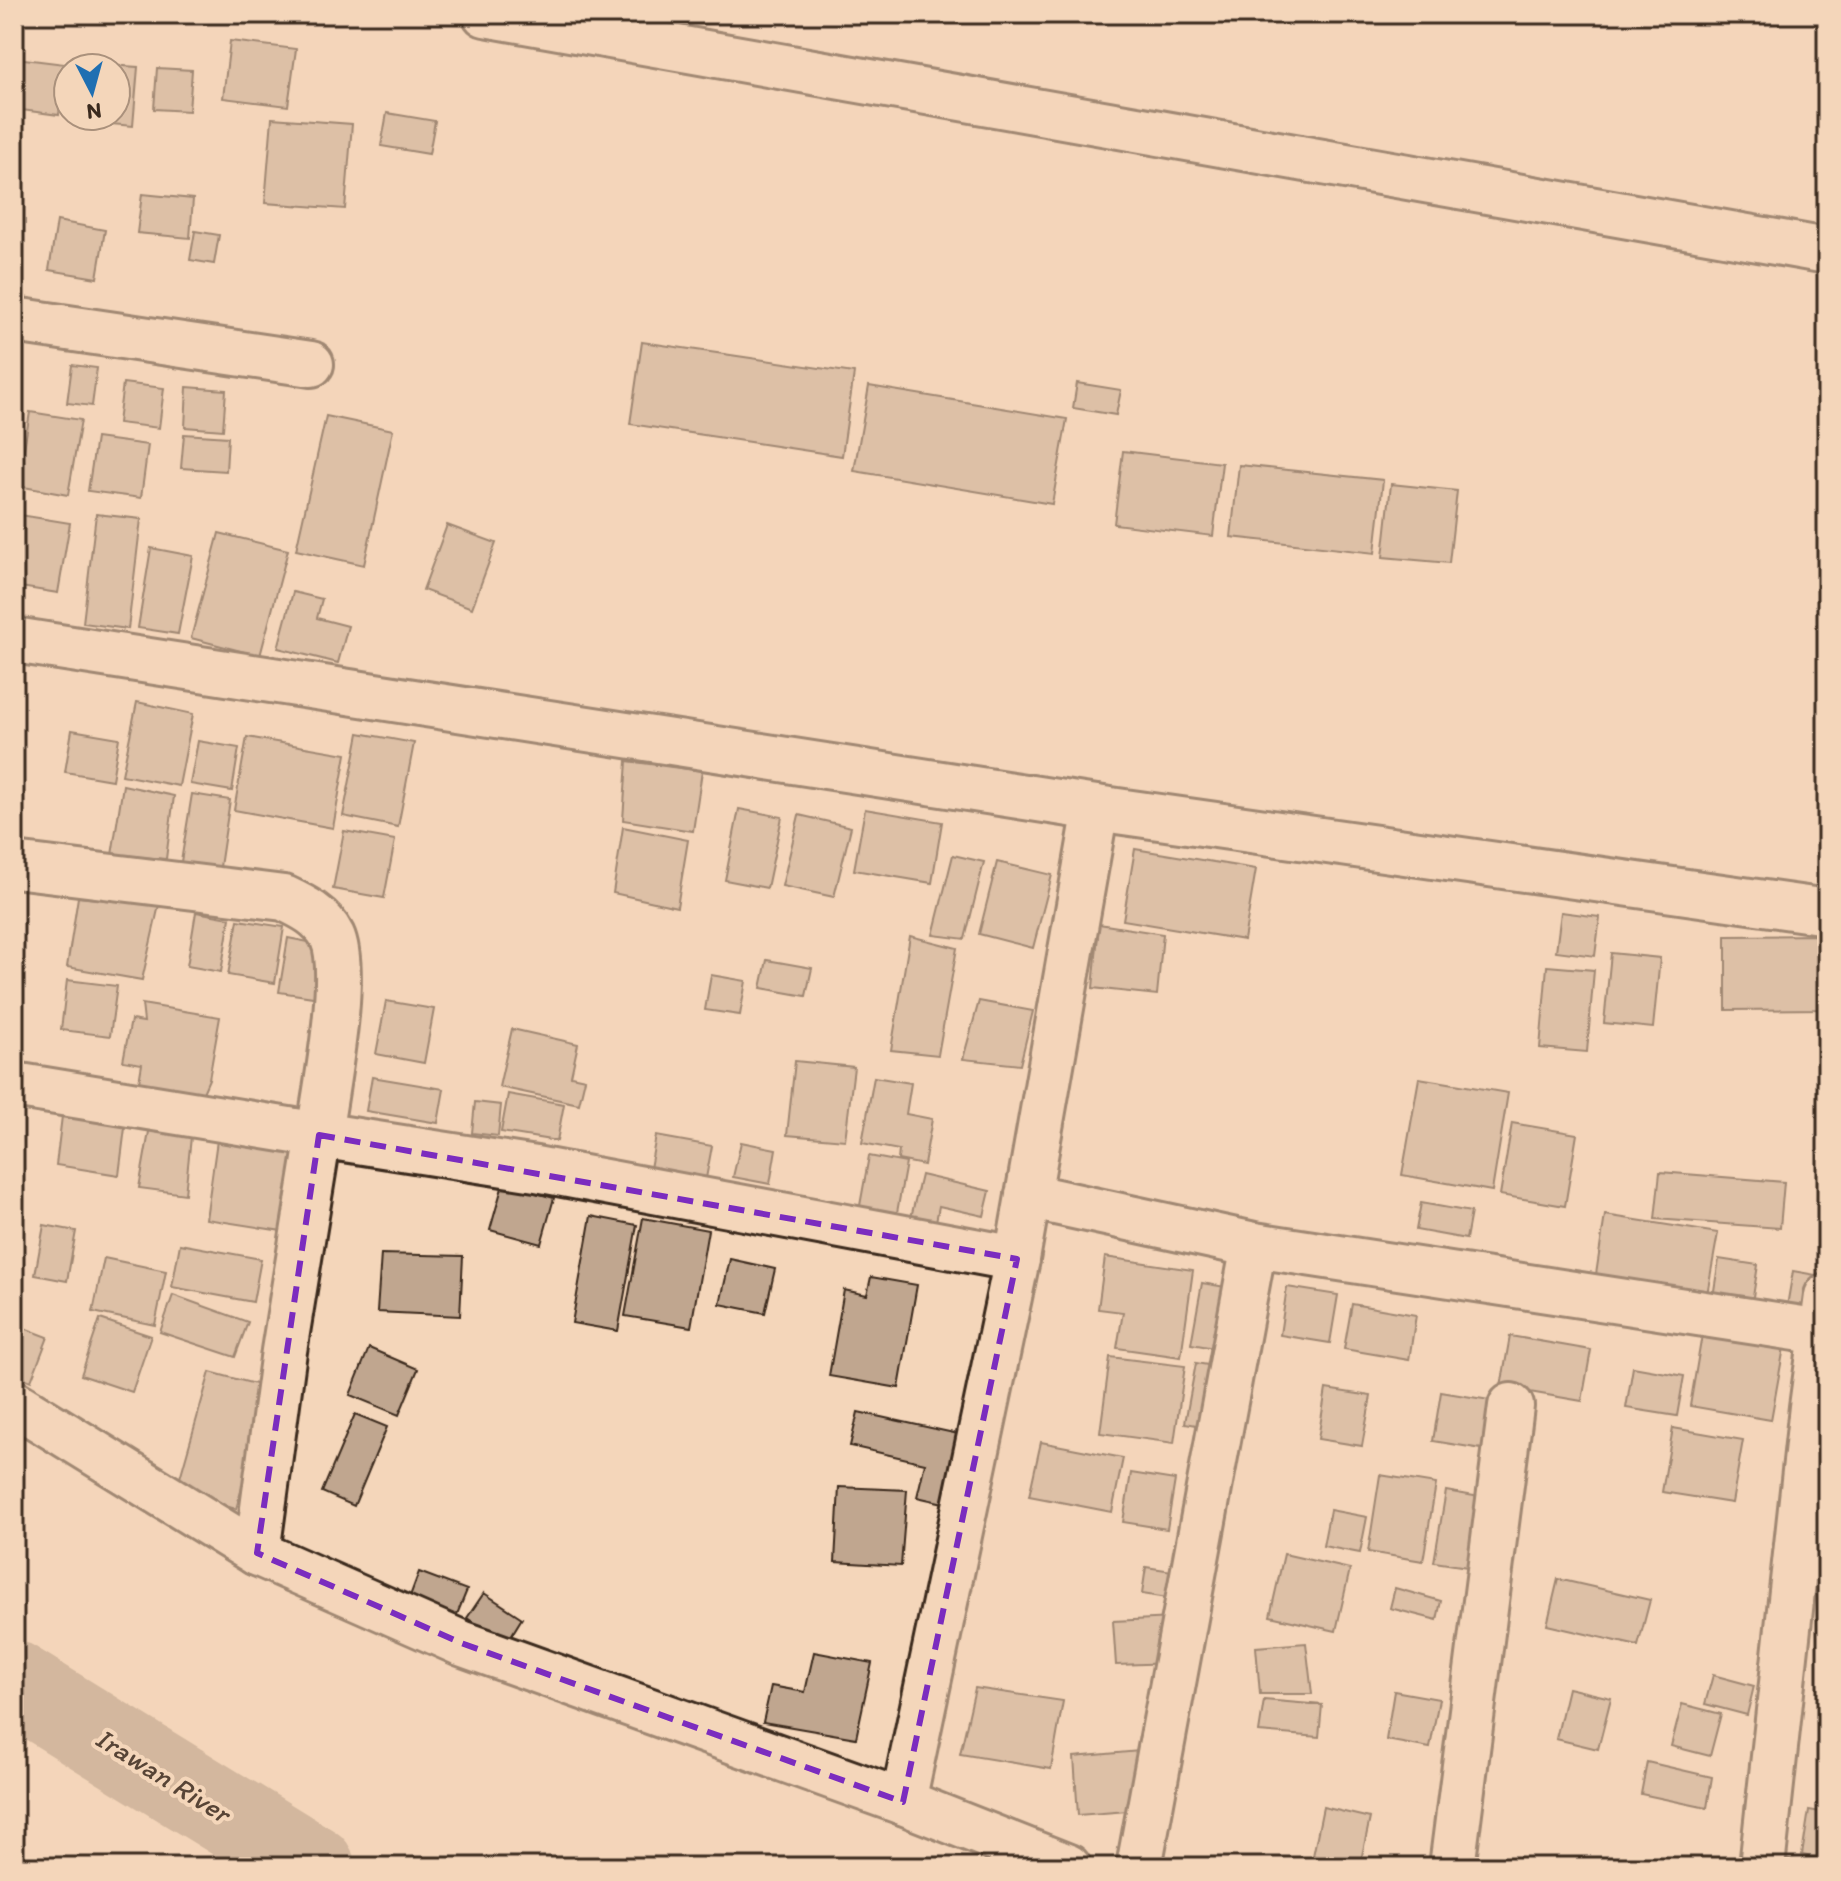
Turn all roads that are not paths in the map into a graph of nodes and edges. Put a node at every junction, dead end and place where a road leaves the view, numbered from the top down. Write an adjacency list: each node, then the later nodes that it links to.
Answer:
1 (485, 14): 2 (street)
2 (1827, 251)
3 (14, 320): 4 (street)
4 (311, 364)
5 (14, 640): 6 (street)
6 (1096, 808): 8 (street); 11 (street)
7 (14, 865): 10 (street)
8 (1827, 912)
9 (14, 1085): 10 (street)
10 (319, 1135): 13 (street); 18 (street)
11 (1028, 1196): 12 (street); 13 (street)
12 (1254, 1245): 14 (street); 21 (street)
13 (1017, 1259): 19 (street)
14 (1825, 1314): 17 (street)
15 (14, 1403): 18 (street)
16 (1511, 1406): 22 (street)
17 (1819, 1408): 23 (street)
18 (257, 1553): 19 (street)
19 (903, 1802): 20 (street)
20 (1068, 1867)
21 (1139, 1867)
22 (1452, 1867)
23 (1762, 1867)

